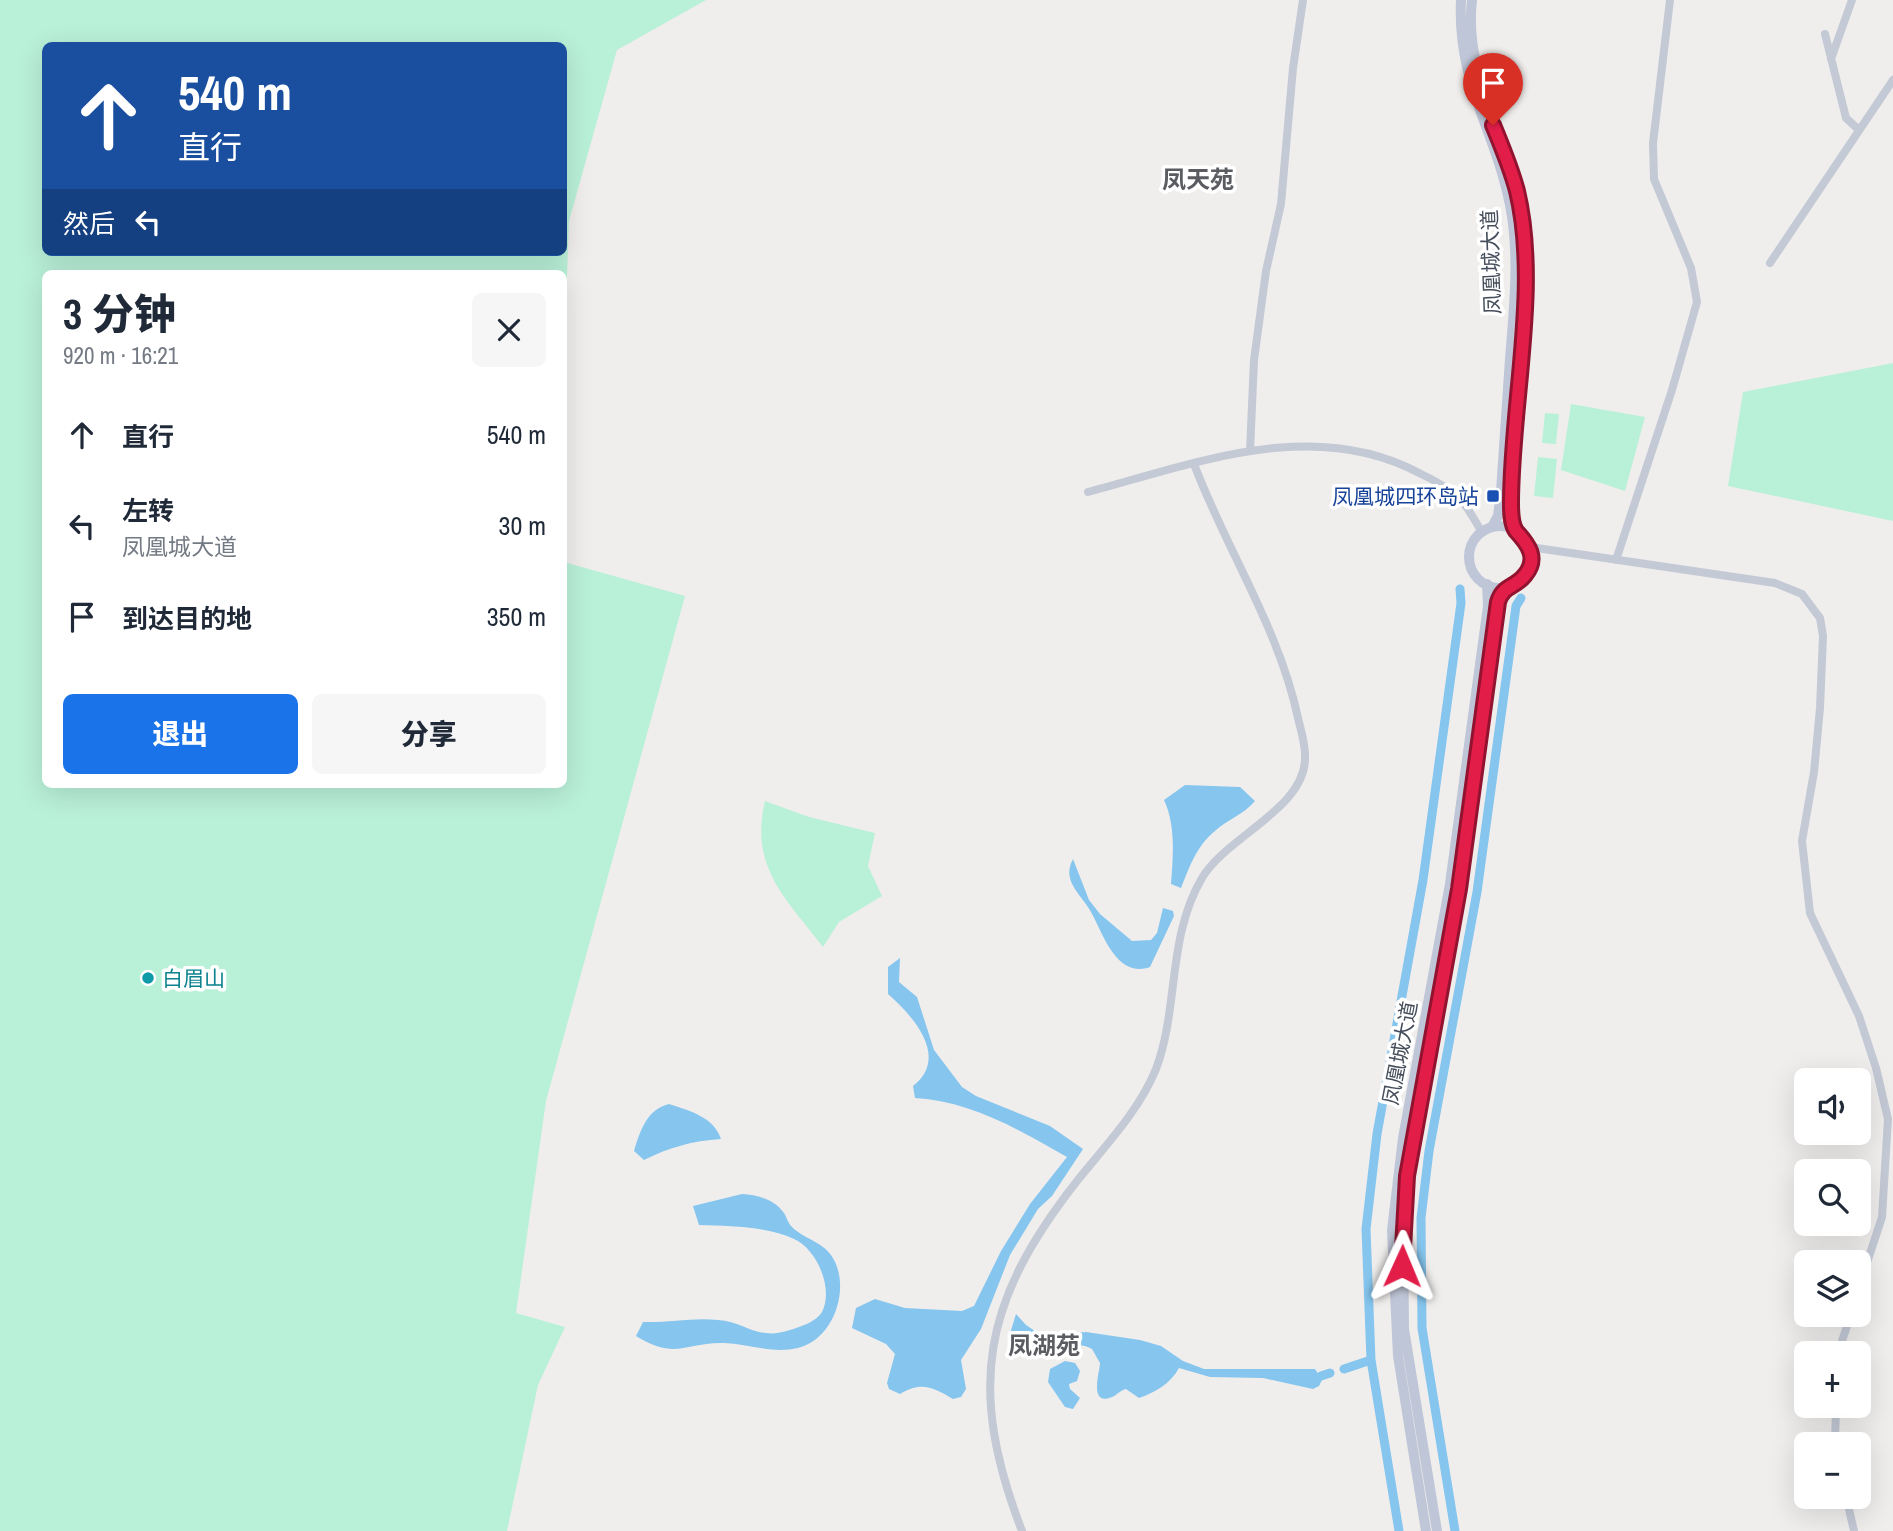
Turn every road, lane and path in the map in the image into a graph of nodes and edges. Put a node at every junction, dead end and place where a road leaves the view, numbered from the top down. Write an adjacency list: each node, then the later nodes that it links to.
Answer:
1 (1303, 0): 11 (street)
2 (1461, 0): 14 (main road, 凤凰城大道)
3 (1472, 0): 15 (main road, 凤凰城大道)
4 (1670, 0): 17 (street)
5 (1853, 0): 7 (street)
6 (1825, 34): 7 (street)
7 (1831, 59): 9 (street)
8 (1893, 80): 9 (street)
9 (1860, 130): 10 (street)
10 (1770, 262)
11 (1250, 451): 12 (street); 14 (street)
12 (1194, 464): 13 (street); 22 (street)
13 (1088, 492)
14 (1487, 530): 15 (main road); 18 (main road)
15 (1515, 530): 16 (main road)
16 (1530, 547): 17 (street); 19 (main road)
17 (1616, 560): 20 (street)
18 (1487, 584): 19 (main road); 23 (main road, 凤凰城大道)
19 (1506, 587): 24 (main road, 凤凰城大道)
20 (1871, 1250)
21 (1849, 1509): 25 (street)
22 (1022, 1531)
23 (1426, 1531)
24 (1437, 1531)
25 (1854, 1531)

